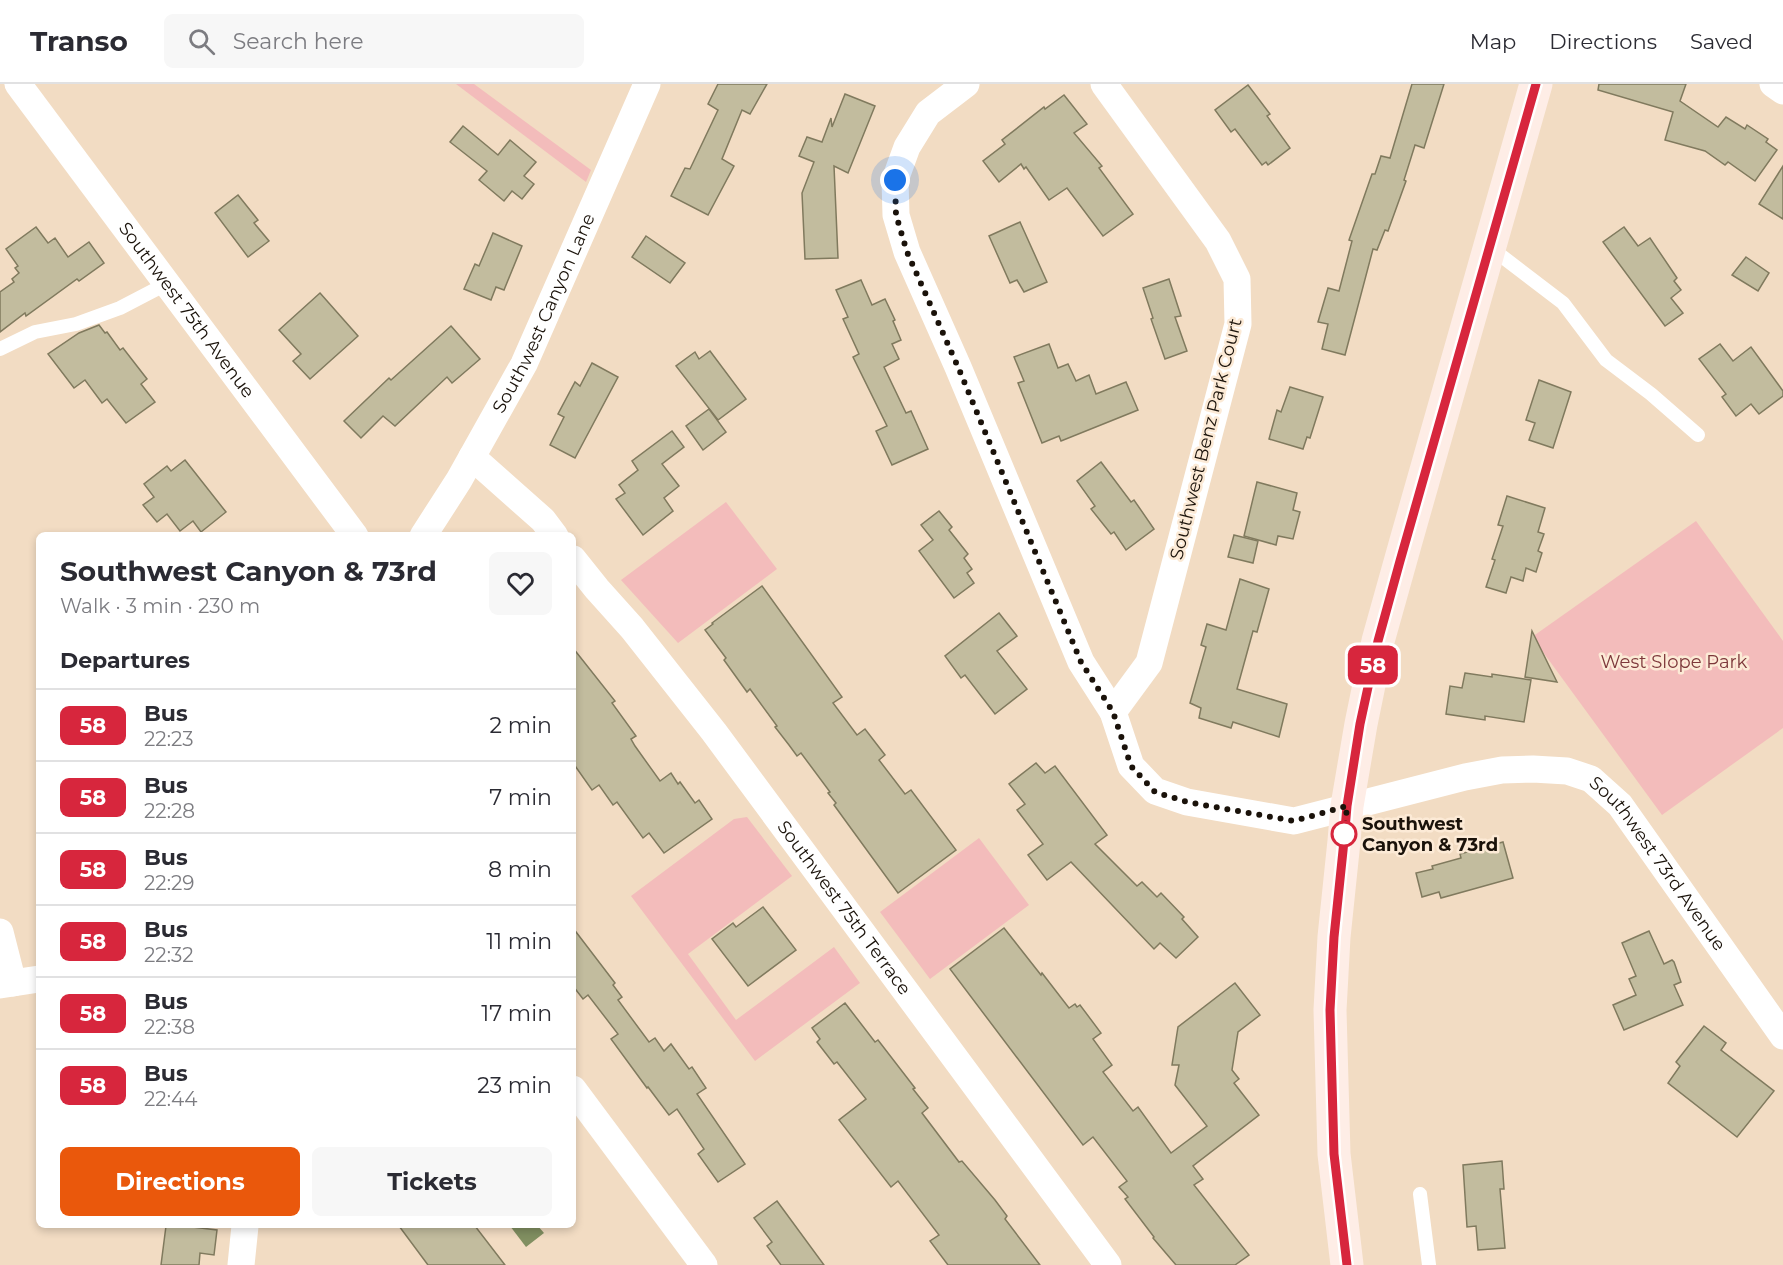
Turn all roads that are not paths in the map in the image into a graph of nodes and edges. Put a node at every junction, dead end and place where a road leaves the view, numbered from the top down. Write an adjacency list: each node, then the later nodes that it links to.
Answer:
1 (18, 84): 9 (street, Southwest 75th Avenue)
2 (647, 84): 12 (street, Southwest Canyon Lane)
3 (966, 84): 17 (street, Southwest 73rd Avenue)
4 (1104, 84): 17 (street, Southwest Benz Park Court)
5 (1536, 84): 8 (main road)
6 (1773, 84): 7 (street)
7 (1783, 91)
8 (1489, 247): 11 (lane); 18 (main road)
9 (168, 283): 10 (lane); 13 (street, Southwest 75th Avenue)
10 (0, 349)
11 (1698, 435)
12 (472, 457): 14 (street, Southwest Canyon Lane); 15 (street)
13 (352, 532)
14 (425, 532)
15 (552, 532)
16 (576, 563): 27 (street, Southwest 75th Terrace)
17 (1113, 712): 18 (street, Southwest 73rd Avenue)
18 (1347, 806): 21 (street, Southwest 73rd Avenue); 28 (main road)
19 (0, 932): 20 (street)
20 (17, 983)
21 (1783, 1036)
22 (576, 1093): 26 (street)
23 (1420, 1194): 29 (lane)
24 (245, 1228): 25 (street)
25 (241, 1265)
26 (704, 1265)
27 (1108, 1265)
28 (1347, 1265)
29 (1429, 1265)

